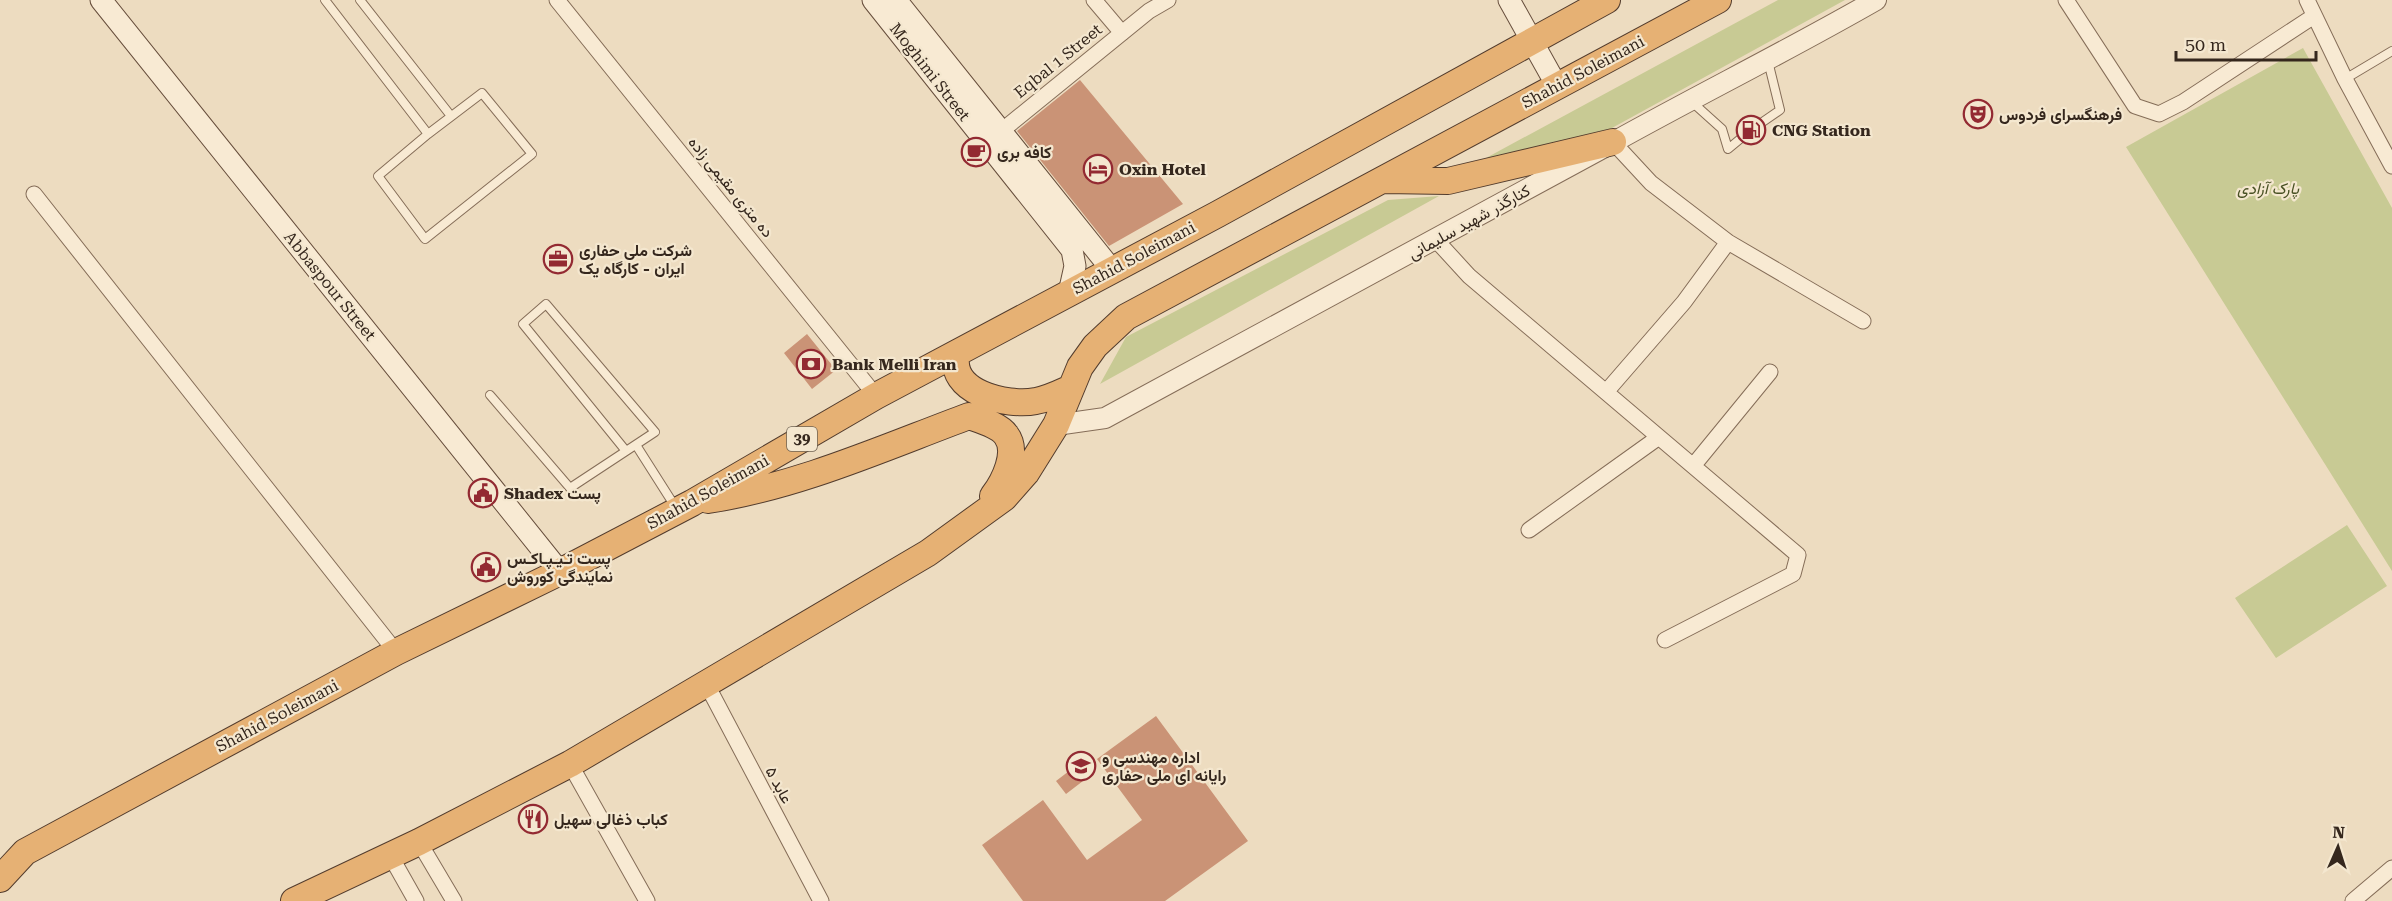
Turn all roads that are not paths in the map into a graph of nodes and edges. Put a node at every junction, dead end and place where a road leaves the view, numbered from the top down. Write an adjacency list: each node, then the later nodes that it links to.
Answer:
1 (101, 0): 49 (main road, Abbaspour Street)
2 (325, 0): 24 (lane)
3 (360, 0): 23 (lane)
4 (557, 0): 40 (street, ده متری مقیمی زاده)
5 (873, 0): 25 (main road, Moghimi Street)
6 (896, 0): 25 (main road, Moghimi Street)
7 (1094, 0): 16 (street)
8 (1168, 0): 16 (street, Eqbal 1 Street)
9 (1509, 0): 17 (main road)
10 (1607, 0): 17 (highway, Shahid Soleimani / 39)
11 (1718, 0): 21 (highway, Shahid Soleimani)
12 (1876, 0): 19 (street, کنارگذر شهید سلیمانی)
13 (2066, 0): 15 (street)
14 (2307, 0): 15 (street)
15 (2314, 16): 20 (street)
16 (1122, 33): 25 (street, Eqbal 1 Street)
17 (1532, 41): 21 (main road); 32 (highway, Shahid Soleimani / 39)
18 (2392, 51): 20 (lane)
19 (1768, 61): 22 (street, کنارگذر شهید سلیمانی); 22 (lane)
20 (2345, 79): 27 (street)
21 (1557, 86): 28 (highway, Shahid Soleimani)
22 (1691, 101): 26 (street, کنارگذر شهید سلیمانی)
23 (451, 116): 24 (lane); 24 (lane)
24 (428, 134)
25 (994, 137): 32 (main road, Moghimi Street); 33 (main road, Moghimi Street)
26 (1613, 142): 28 (highway); 30 (street, کنارگذر شهید سلیمانی); 31 (street)
27 (2392, 166)
28 (1380, 180): 37 (highway, Shahid Soleimani)
29 (34, 194): 51 (street)
30 (1436, 240): 38 (street); 41 (street, کنارگذر شهید سلیمانی)
31 (1728, 242): 34 (street); 38 (street)
32 (1112, 270): 33 (highway, Shahid Soleimani / 39)
33 (1070, 293): 35 (highway, Shahid Soleimani / 39)
34 (1863, 321)
35 (957, 353): 37 (highway); 40 (highway, Shahid Soleimani / 39)
36 (1770, 372): 45 (street)
37 (1071, 388): 41 (highway, Shahid Soleimani)
38 (1606, 392): 42 (street)
39 (490, 395): 44 (lane)
40 (876, 396): 46 (highway, Shahid Soleimani / 39)
41 (1056, 425): 47 (highway, Shahid Soleimani)
42 (1659, 437): 45 (street); 48 (street)
43 (636, 445): 44 (lane); 44 (lane); 46 (lane)
44 (626, 451)
45 (1693, 466): 50 (street)
46 (684, 506): 47 (highway); 49 (highway, Shahid Soleimani / 39)
47 (975, 517): 52 (highway, Shahid Soleimani)
48 (1529, 530)
49 (560, 572): 51 (highway, Shahid Soleimani / 39)
50 (1665, 640)
51 (396, 652): 57 (highway, Shahid Soleimani / 39)
52 (706, 685): 53 (highway, Shahid Soleimani); 62 (street, عابد ۵)
53 (570, 764): 54 (highway, Shahid Soleimani); 61 (street)
54 (419, 842): 55 (highway, Shahid Soleimani); 60 (street)
55 (390, 855): 58 (highway, Shahid Soleimani); 59 (street)
56 (2392, 868): 63 (street)
57 (0, 879)
58 (294, 901)
59 (416, 901)
60 (454, 901)
61 (647, 901)
62 (820, 901)
63 (2353, 901)

